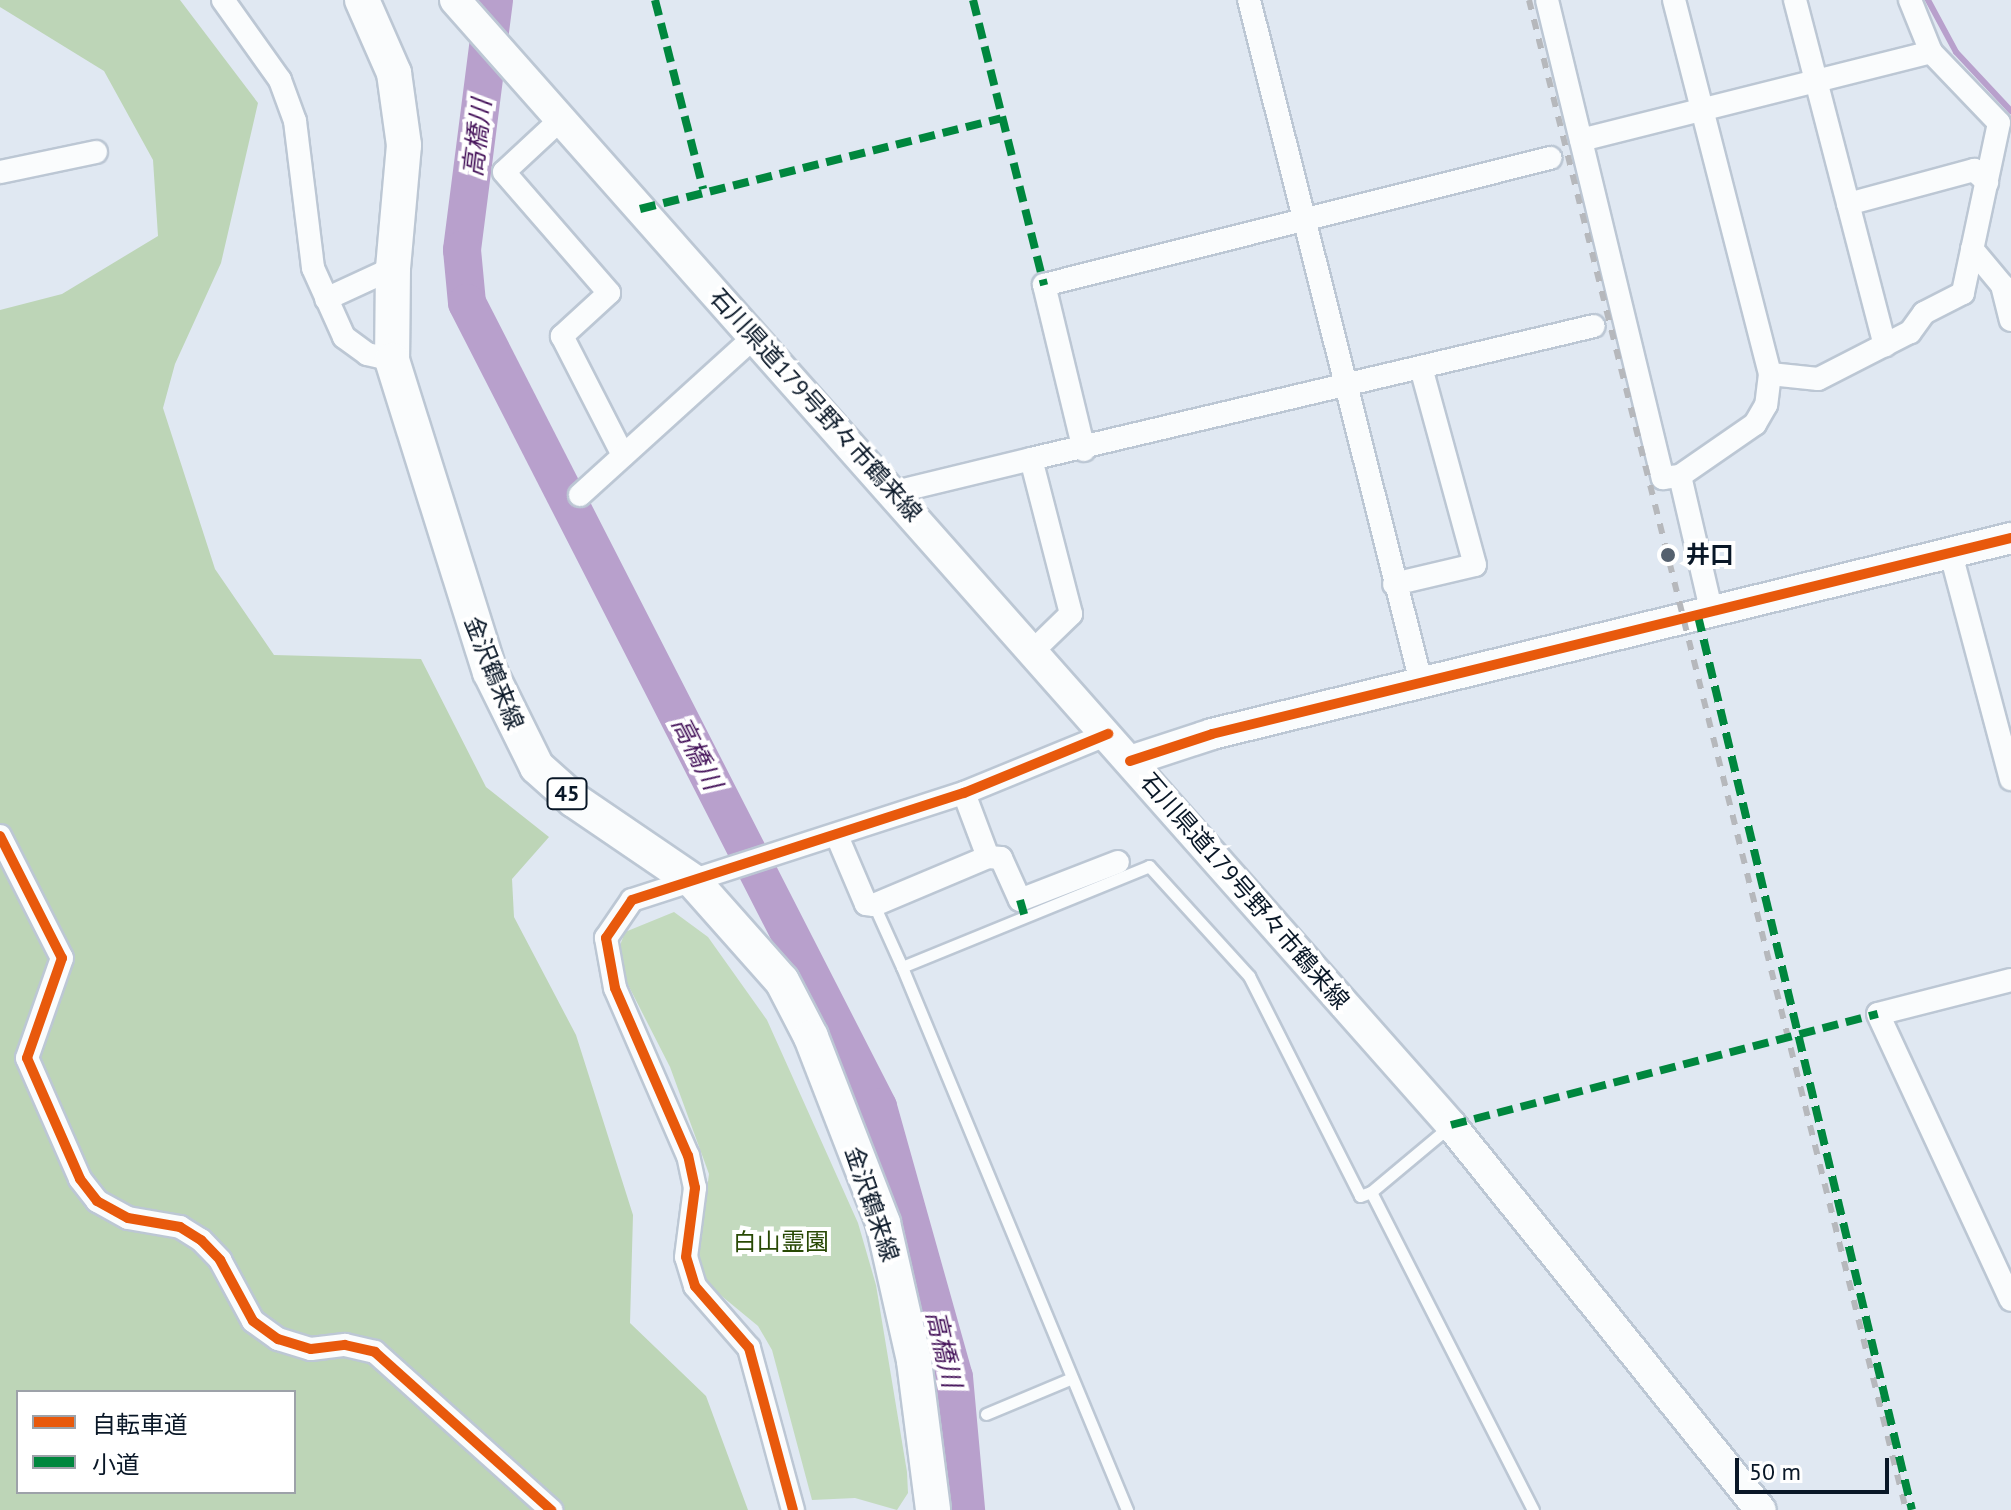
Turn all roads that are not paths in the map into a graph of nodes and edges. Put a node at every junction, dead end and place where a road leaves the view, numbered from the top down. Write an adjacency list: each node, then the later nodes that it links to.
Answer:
1 (223, 0): 22 (street)
2 (362, 0): 21 (main road, 金沢鶴来線 / 45)
3 (1249, 0): 19 (street)
4 (1547, 0): 13 (street)
5 (1674, 0): 11 (street)
6 (1795, 0): 10 (street)
7 (1910, 0): 9 (street)
8 (464, 10): 12 (main road, 石川県道179号野々市鶴来線)
9 (1931, 52): 10 (street); 17 (street)
10 (1815, 81): 11 (street); 18 (street)
11 (1702, 110): 13 (street); 29 (street)
12 (560, 120): 25 (main road, 石川県道179号野々市鶴来線); 32 (street)
13 (1581, 140): 34 (street)
14 (96, 152): 16 (street)
15 (1550, 158): 19 (street)
16 (0, 172)
17 (1987, 182): 18 (street); 20 (street)
18 (1848, 204): 26 (street)
19 (1303, 218): 30 (street); 31 (street)
20 (1972, 249): 23 (street); 26 (street)
21 (393, 268): 22 (street); 27 (main road, 金沢鶴来線 / 45)
22 (326, 299): 27 (street)
23 (2011, 320)
24 (1594, 326): 28 (street)
25 (754, 337): 32 (street); 35 (main road, 石川県道179号野々市鶴来線)
26 (1885, 345): 29 (street)
27 (392, 360): 52 (main road, 金沢鶴来線 / 45)
28 (1421, 367): 30 (street); 39 (street)
29 (1770, 374): 34 (street)
30 (1341, 385): 31 (street); 39 (street)
31 (1084, 450): 33 (street)
32 (623, 455): 36 (street)
33 (1031, 459): 35 (street); 41 (street)
34 (1680, 476): 40 (street)
35 (895, 492): 41 (main road, 石川県道179号野々市鶴来線)
36 (580, 495)
37 (2011, 538): 38 (main road)
38 (1951, 554): 40 (main road); 44 (street)
39 (1394, 584): 42 (street)
40 (1712, 613): 42 (main road)
41 (1033, 651): 43 (main road, 石川県道179号野々市鶴来線)
42 (1421, 682): 45 (main road)
43 (1108, 734): 45 (main road, 石川県道179号野々市鶴来線); 47 (street)
44 (2008, 753): 46 (street)
45 (1130, 761): 56 (main road, 石川県道179号野々市鶴来線)
46 (2011, 779)
47 (964, 793): 49 (street); 50 (street)
48 (0, 836): 61 (street)
49 (837, 836): 52 (street); 53 (street)
50 (988, 857): 51 (street); 53 (street)
51 (1118, 862)
52 (694, 882): 62 (street); 63 (main road, 金沢鶴来線 / 45)
53 (874, 905): 54 (lane)
54 (902, 967): 57 (lane); 59 (lane)
55 (2011, 980): 58 (street)
56 (1451, 1125): 57 (lane); 66 (main road, 石川県道179号野々市鶴来線)
57 (1371, 1192): 65 (lane)
58 (2011, 1300)
59 (1072, 1378): 60 (lane); 64 (lane)
60 (986, 1414)
61 (551, 1510)
62 (793, 1510)
63 (933, 1510)
64 (1127, 1510)
65 (1533, 1510)
66 (1761, 1510)

